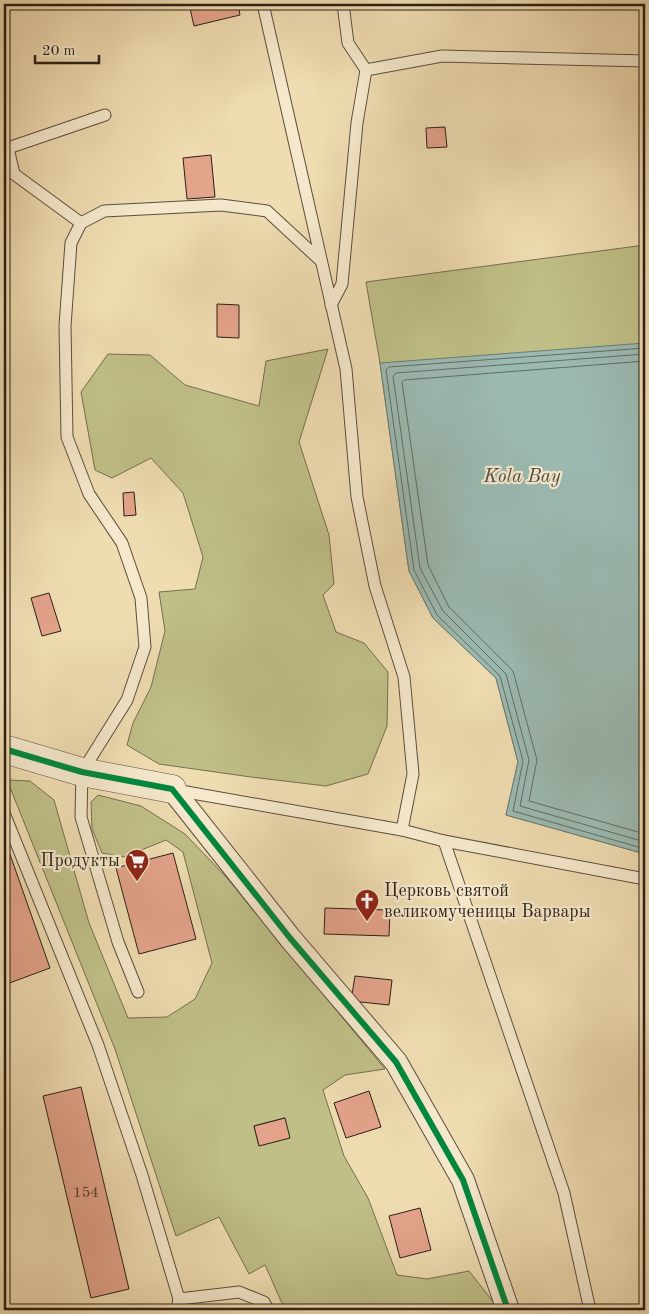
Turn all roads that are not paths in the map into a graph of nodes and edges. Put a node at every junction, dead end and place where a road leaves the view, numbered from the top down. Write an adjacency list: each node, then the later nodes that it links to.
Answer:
1 (262, 4): 7 (lane)
2 (343, 4): 4 (lane)
3 (645, 61): 4 (lane)
4 (366, 70): 8 (lane)
5 (104, 115): 6 (lane)
6 (81, 223): 7 (lane); 10 (lane)
7 (321, 261): 8 (lane)
8 (332, 305): 13 (lane)
9 (4, 749): 10 (street)
10 (82, 772): 11 (street); 16 (lane)
11 (172, 789): 13 (lane); 19 (street)
12 (4, 813): 17 (lane)
13 (402, 830): 14 (lane)
14 (444, 841): 15 (lane); 20 (lane)
15 (645, 879)
16 (138, 992)
17 (178, 1305): 18 (lane)
18 (268, 1310)
19 (508, 1310)
20 (590, 1310)

